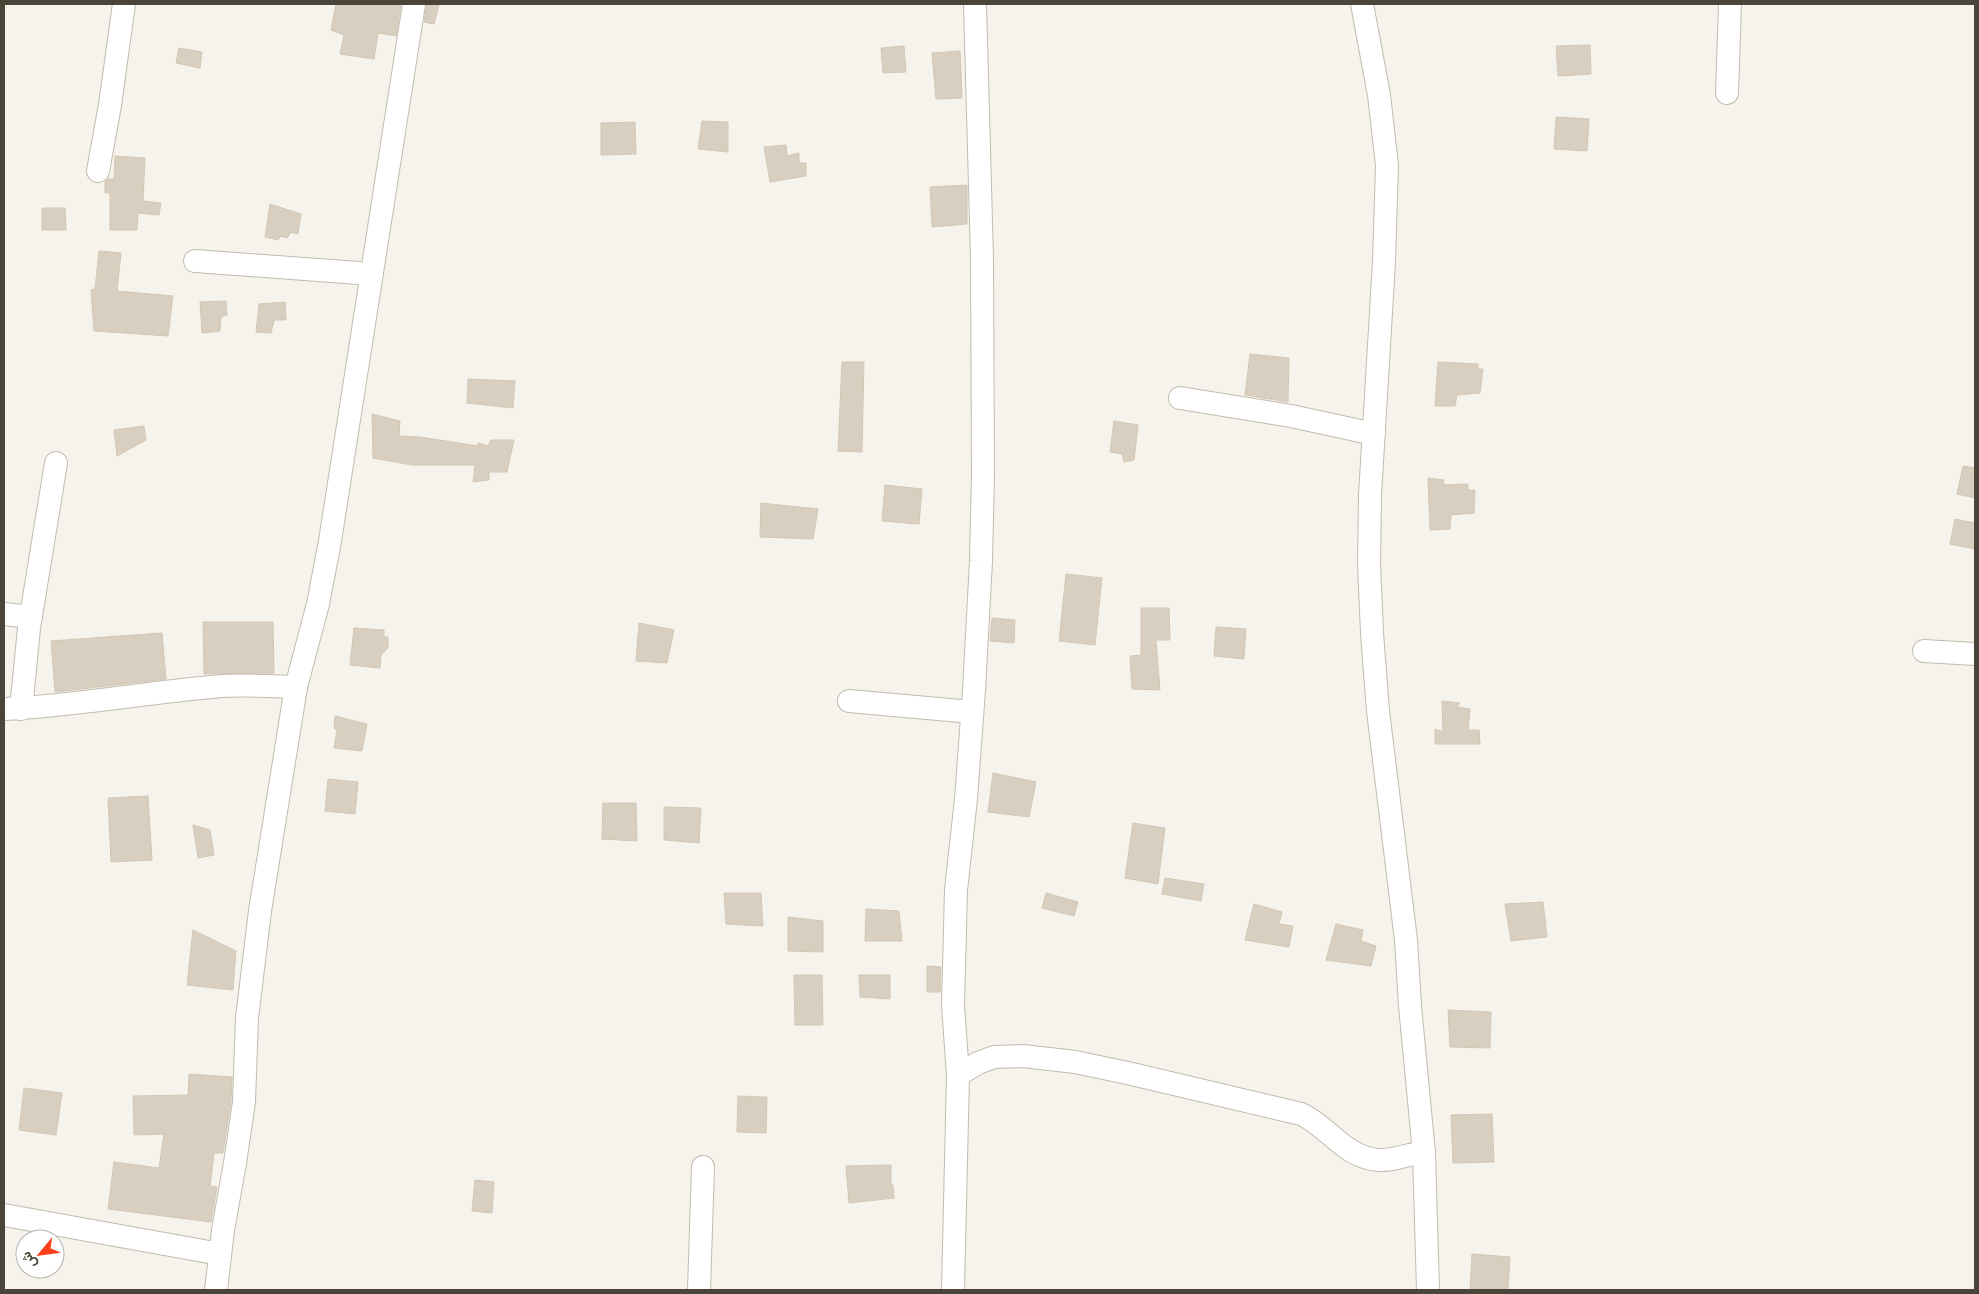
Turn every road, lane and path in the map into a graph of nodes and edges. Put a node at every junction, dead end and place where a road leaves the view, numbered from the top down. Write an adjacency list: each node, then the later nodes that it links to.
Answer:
1 (124, 4): 7 (street)
2 (414, 4): 9 (street)
3 (975, 4): 20 (street)
4 (1362, 4): 11 (street)
5 (1730, 4): 6 (street)
6 (1727, 94)
7 (98, 171)
8 (195, 262): 9 (street)
9 (372, 274): 17 (street)
10 (1180, 398): 11 (street)
11 (1374, 434): 22 (street)
12 (56, 463): 14 (street)
13 (4, 614): 14 (street)
14 (31, 617): 19 (street)
15 (1924, 651): 16 (street)
16 (1975, 654)
17 (296, 687): 19 (street); 25 (street)
18 (849, 701): 20 (street)
19 (13, 709)
20 (972, 712): 21 (street)
21 (958, 1075): 22 (street); 28 (street)
22 (1424, 1153): 29 (street)
23 (703, 1167): 27 (street)
24 (4, 1215): 25 (street)
25 (220, 1254): 26 (street)
26 (216, 1290)
27 (699, 1290)
28 (953, 1290)
29 (1428, 1290)

